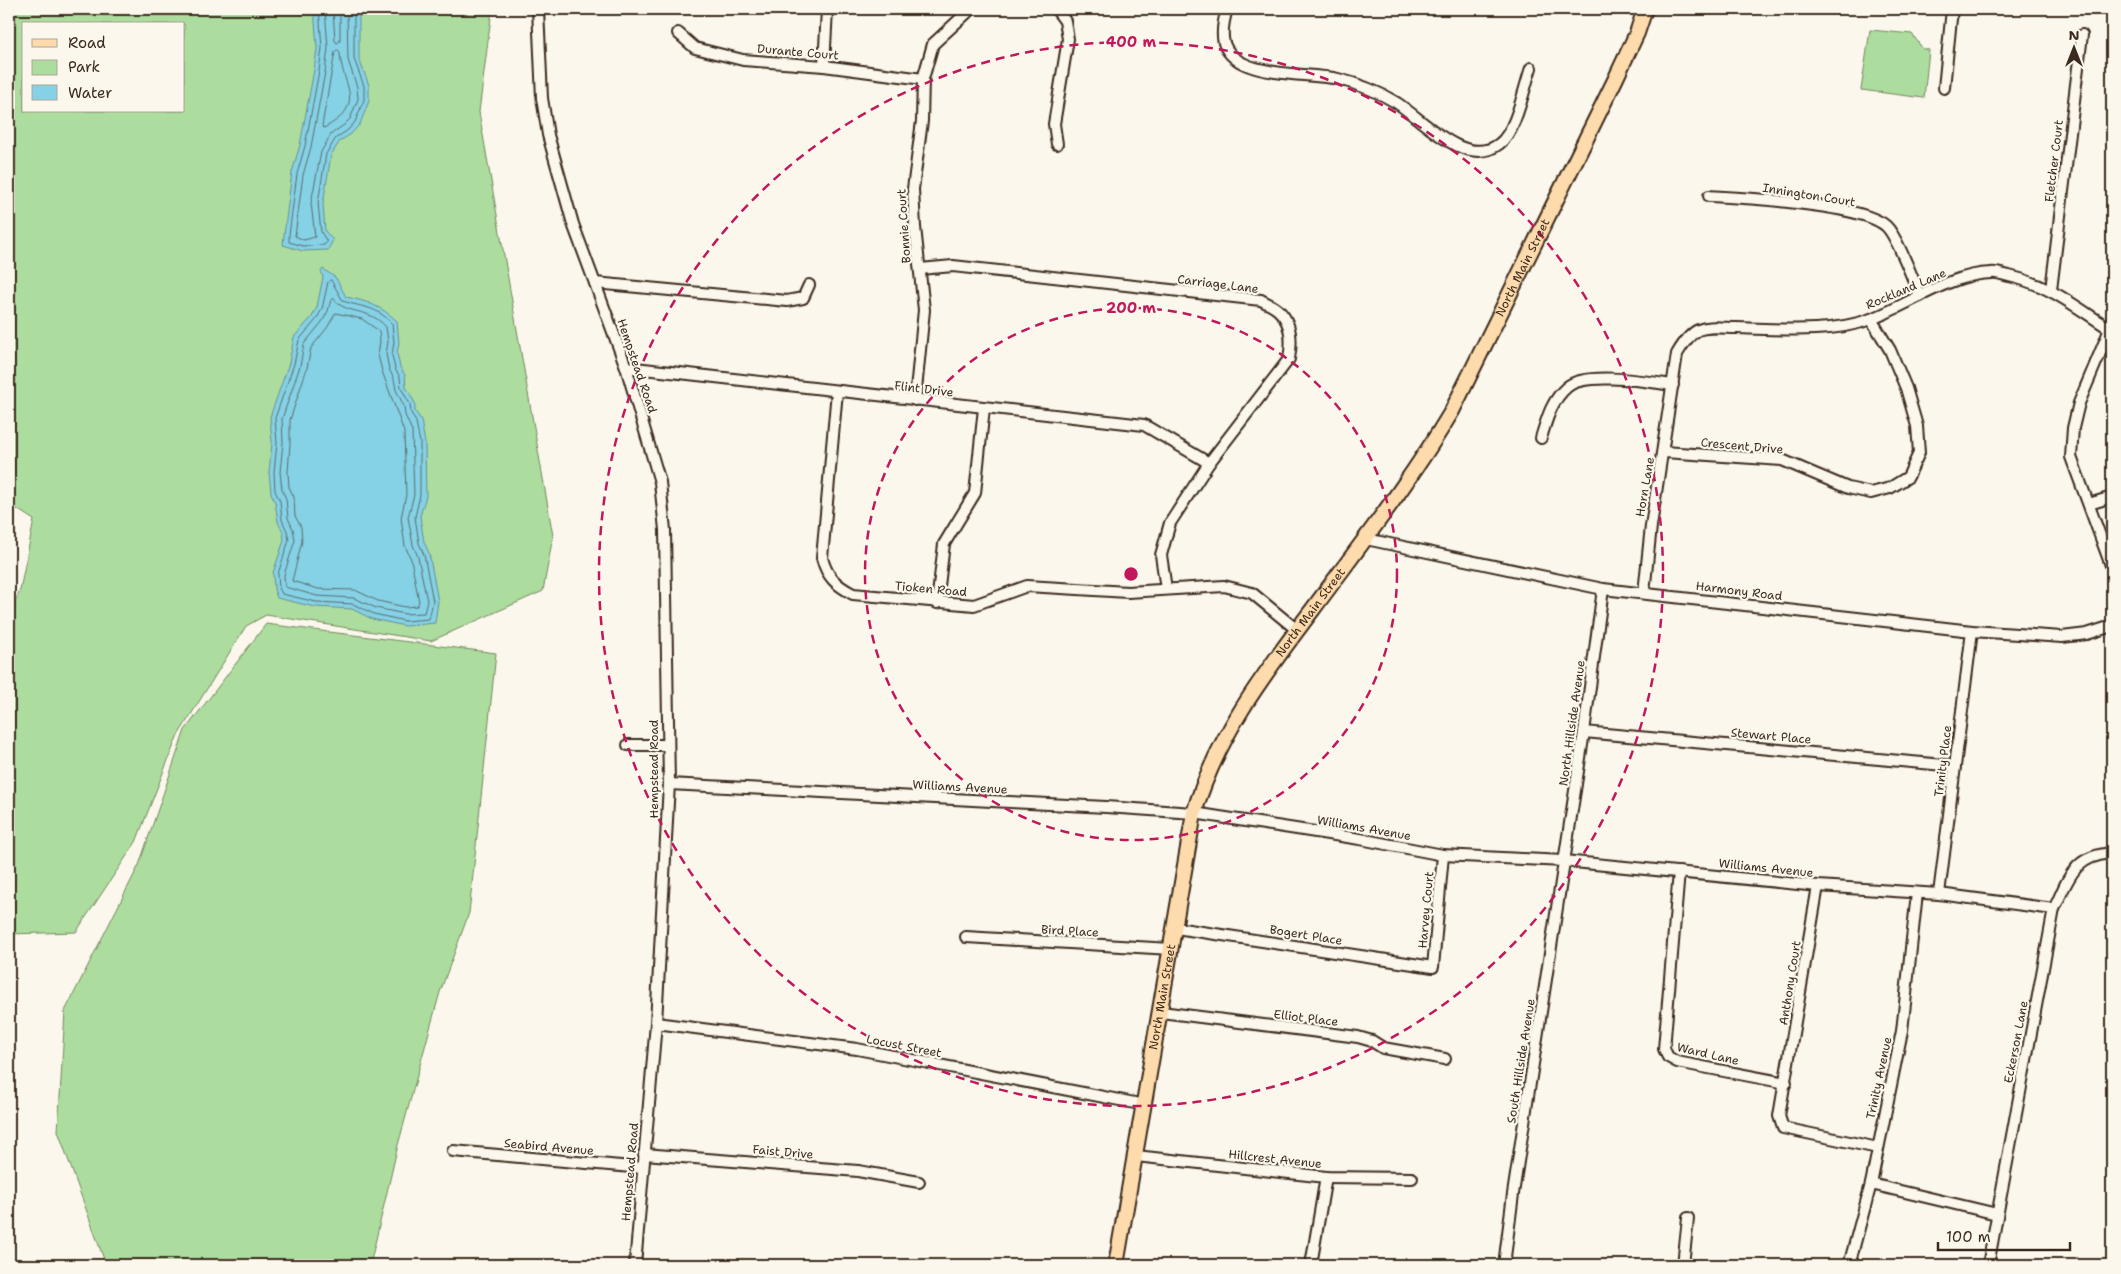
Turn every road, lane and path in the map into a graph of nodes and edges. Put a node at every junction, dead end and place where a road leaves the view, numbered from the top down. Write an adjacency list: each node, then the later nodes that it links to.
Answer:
1 (538, 9): 17 (street, Hempstead Road)
2 (827, 9): 10 (street)
3 (971, 9): 12 (street, Bonnie Court)
4 (1056, 9): 14 (street)
5 (1226, 9): 11 (street)
6 (1645, 9): 33 (main road, North Main Street)
7 (1952, 9): 13 (street)
8 (678, 33): 10 (street, Durante Court)
9 (2082, 35): 19 (street, Fletcher Court)
10 (824, 66): 12 (street, Durante Court)
11 (1531, 68)
12 (923, 79): 16 (street, Bonnie Court)
13 (1944, 88)
14 (1057, 144)
15 (1709, 196): 20 (street, Innington Court)
16 (920, 269): 26 (street, Bonnie Court); 30 (street, Carriage Lane)
17 (595, 283): 18 (street); 23 (street, Hempstead Road)
18 (809, 285)
19 (2051, 290): 20 (street, Rockland Lane); 22 (street, Rockland Lane)
20 (1920, 296): 21 (street, Rockland Lane)
21 (1871, 319): 24 (street, Rockland Lane); 29 (street, Crescent Drive)
22 (2111, 330): 32 (street)
23 (626, 367): 25 (street, Flint Drive); 44 (street, Hempstead Road)
24 (1673, 385): 28 (street); 29 (street, Horn Lane)
25 (837, 391): 26 (street, Flint Drive); 38 (street, Tioken Road)
26 (915, 400): 27 (street, Flint Drive)
27 (984, 408): 30 (street, Flint Drive); 38 (street)
28 (1541, 438)
29 (1664, 452): 37 (street, Horn Lane)
30 (1209, 462): 35 (street, Carriage Lane)
31 (2112, 497): 32 (street)
32 (2089, 504): 34 (street)
33 (1366, 538): 36 (street, Harmony Road); 40 (main road, North Main Street)
34 (2112, 568)
35 (1166, 590): 38 (street, Tioken Road); 40 (street, Tioken Road)
36 (1603, 590): 37 (street, Harmony Road); 42 (street, North Hillside Avenue)
37 (1644, 593): 41 (street, Harmony Road)
38 (937, 603)
39 (2112, 626): 41 (street, Harmony Road)
40 (1297, 630): 47 (main road, North Main Street)
41 (1972, 630): 45 (street, Trinity Place)
42 (1584, 732): 45 (street, Stewart Place); 50 (street, North Hillside Avenue)
43 (628, 744): 44 (street)
44 (667, 745): 46 (street, Hempstead Road)
45 (1955, 766): 54 (street, Trinity Place)
46 (669, 784): 47 (street, Williams Avenue); 61 (street, Hempstead Road)
47 (1194, 814): 49 (street, Williams Avenue); 56 (main road, North Main Street)
48 (2111, 853): 55 (street, Eckerson Lane)
49 (1443, 854): 50 (street, Williams Avenue); 59 (street, Harvey Court)
50 (1564, 861): 51 (street, Williams Avenue); 79 (street, South Hillside Avenue)
51 (1679, 872): 52 (street, Williams Avenue); 63 (street, Ward Lane)
52 (1818, 886): 53 (street, Williams Avenue); 63 (street, Anthony Court)
53 (1917, 893): 54 (street, Williams Avenue); 65 (street, Trinity Avenue)
54 (1939, 894): 55 (street, Williams Avenue)
55 (2054, 909): 74 (street, Eckerson Lane)
56 (1176, 928): 58 (main road, North Main Street); 59 (street, Bogert Place)
57 (966, 937): 58 (street, Bird Place)
58 (1172, 949): 60 (main road, North Main Street)
59 (1434, 967)
60 (1161, 1012): 62 (street, Elliot Place); 64 (main road, North Main Street)
61 (656, 1024): 64 (street, Locust Street); 67 (street, Hempstead Road)
62 (1444, 1059)
63 (1786, 1083): 65 (street)
64 (1145, 1105): 68 (main road, North Main Street)
65 (1878, 1148): 73 (street, Trinity Avenue)
66 (453, 1151): 69 (street, Seabird Avenue)
67 (644, 1154): 69 (street, Hempstead Road); 72 (street, Faist Drive)
68 (1136, 1156): 70 (street, Hillcrest Avenue); 77 (main road, North Main Street)
69 (643, 1168): 76 (street, Hempstead Road)
70 (1326, 1177): 71 (street, Hillcrest Avenue); 78 (street)
71 (1412, 1178)
72 (918, 1182)
73 (1871, 1184): 74 (street); 81 (street, Trinity Avenue)
74 (1997, 1214): 82 (street, Eckerson Lane)
75 (1688, 1218): 80 (street)
76 (635, 1265)
77 (1116, 1265)
78 (1311, 1265)
79 (1504, 1265)
80 (1683, 1265)
81 (1849, 1265)
82 (1988, 1265)

